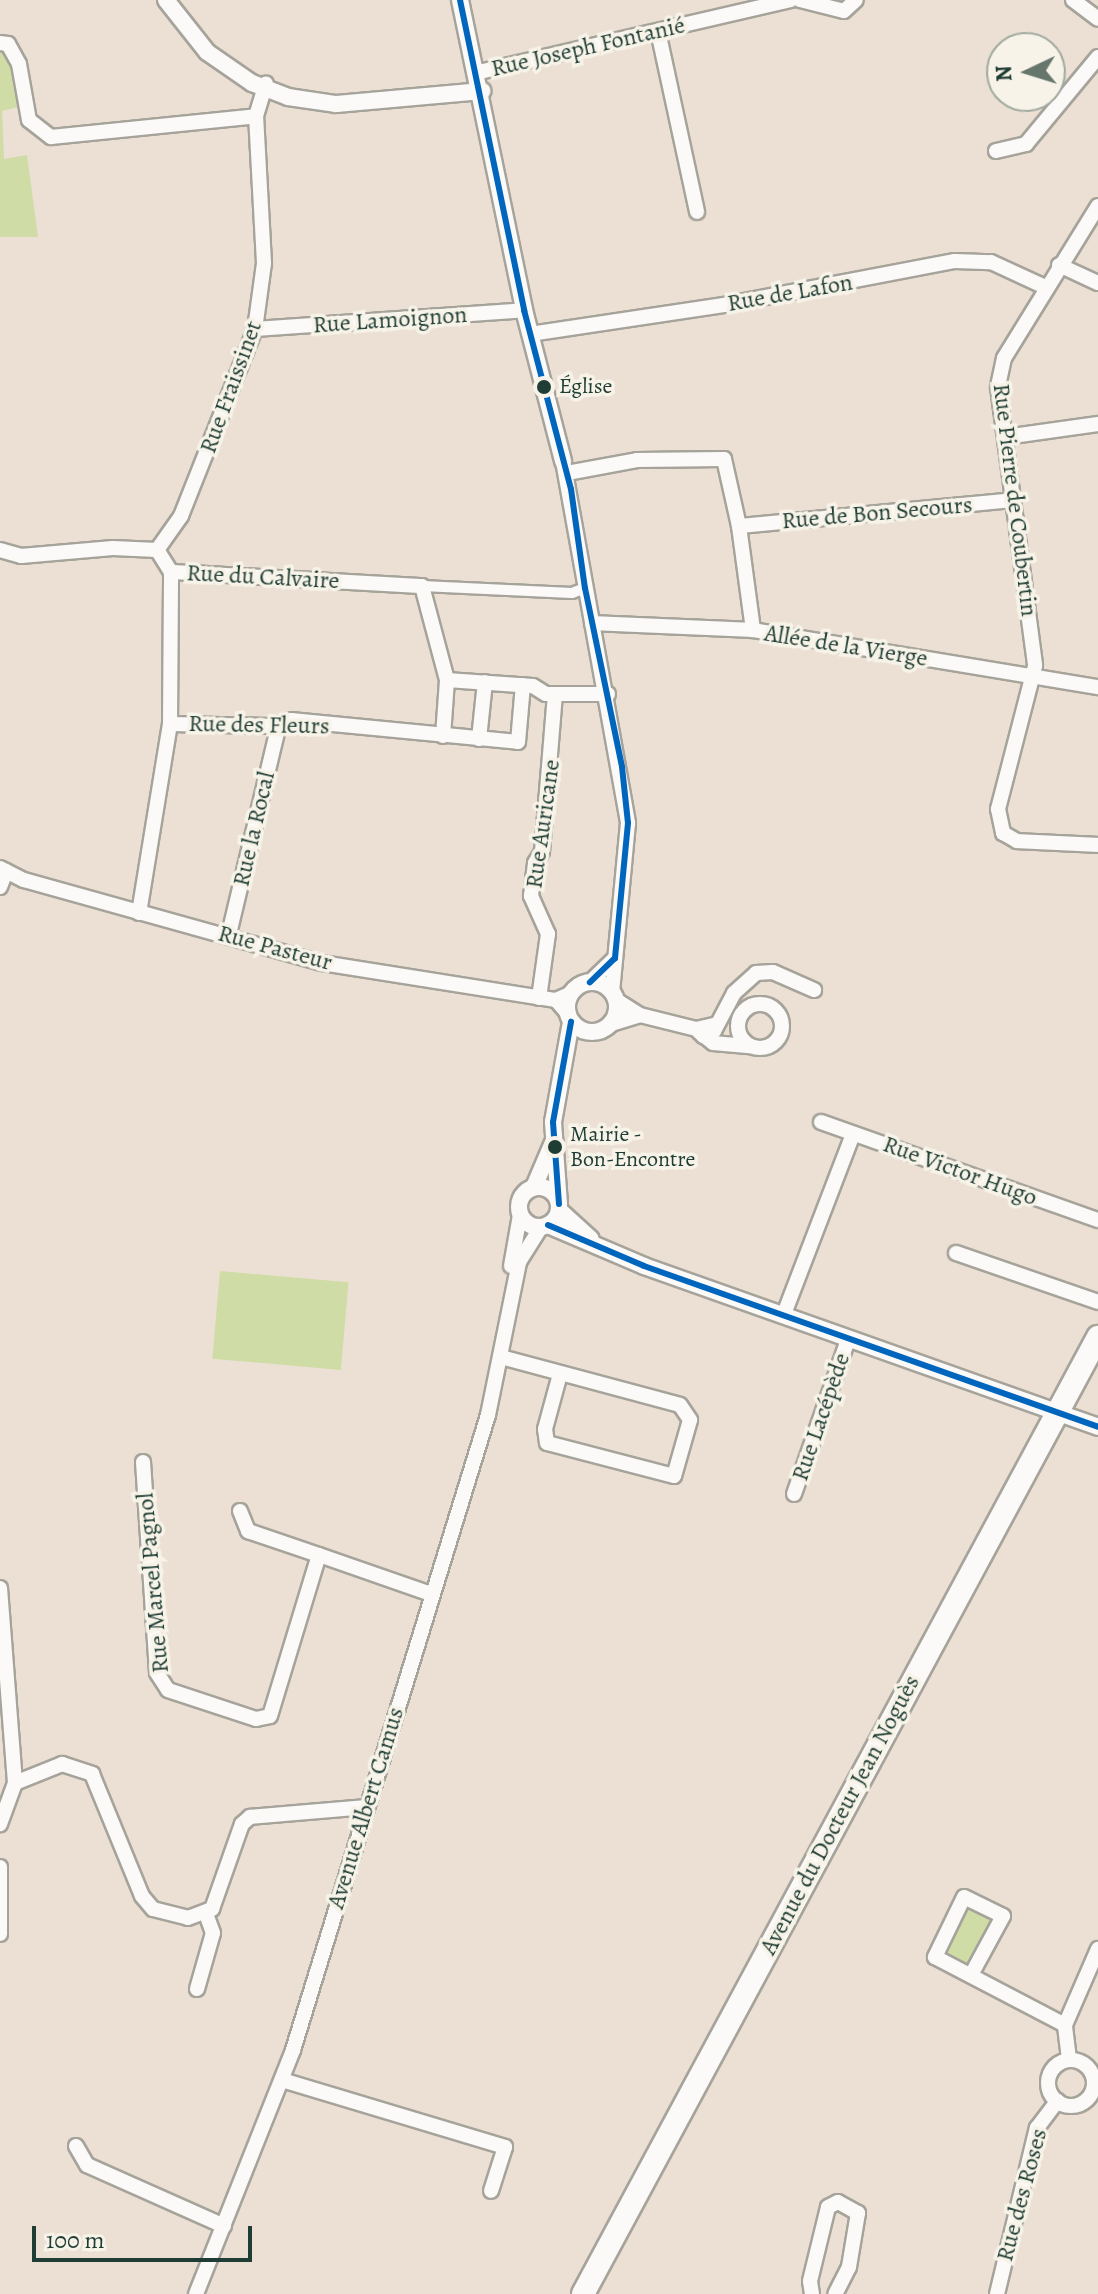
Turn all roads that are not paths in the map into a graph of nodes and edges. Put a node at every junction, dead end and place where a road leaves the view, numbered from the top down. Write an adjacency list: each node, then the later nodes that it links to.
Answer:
1 (169, 0): 12 (street)
2 (460, 0): 11 (street)
3 (791, 0): 8 (street, Rue Joseph Fontanié)
4 (800, 0): 5 (street)
5 (856, 0)
6 (1073, 0): 7 (street)
7 (1098, 19)
8 (658, 31): 11 (street, Rue Joseph Fontanié); 17 (street)
9 (0, 43): 14 (street)
10 (1098, 57): 15 (street)
11 (479, 72): 13 (street)
12 (265, 86): 13 (street); 14 (street, Rue Fraissinet)
13 (482, 91): 21 (street)
14 (256, 116): 22 (street, Rue Fraissinet)
15 (996, 151)
16 (1098, 206): 18 (street, Rue Pierre de Coubertin)
17 (697, 212)
18 (1059, 265): 19 (street); 20 (street, Rue Pierre de Coubertin)
19 (1098, 283)
20 (1045, 287): 23 (street, Rue de Lafon); 25 (street, Rue Pierre de Coubertin)
21 (524, 310): 22 (street, Rue Lamoignon); 23 (street)
22 (255, 329): 30 (street, Rue Fraissinet)
23 (530, 334): 26 (street)
24 (1098, 424): 25 (street)
25 (1005, 437): 27 (street, Rue Pierre de Coubertin)
26 (565, 467): 28 (street); 33 (street)
27 (1014, 500): 28 (street, Rue de Bon Secours); 36 (street, Rue Pierre de Coubertin)
28 (739, 526): 35 (street)
29 (0, 550): 30 (street)
30 (157, 550): 31 (street)
31 (171, 572): 32 (street, Rue du Calvaire); 44 (street, Rue du Calvaire)
32 (422, 586): 33 (street, Rue du Calvaire); 37 (street)
33 (585, 588): 34 (street)
34 (592, 623): 35 (street, Allée de la Vierge); 41 (street)
35 (753, 630): 36 (street, Allée de la Vierge)
36 (1033, 677): 40 (street, Allée de la Vierge); 47 (street)
37 (447, 680): 38 (street); 45 (street)
38 (485, 682): 39 (street); 46 (street)
39 (523, 685): 42 (street); 46 (street, Rue des Fleurs)
40 (1098, 687)
41 (608, 694): 42 (street); 52 (street)
42 (555, 695): 57 (street, Rue Auricane)
43 (285, 722): 44 (street, Rue des Fleurs); 45 (street, Rue des Fleurs); 51 (street, Rue la Rocal)
44 (170, 724): 50 (street, Rue du Calvaire)
45 (443, 736): 46 (street, Rue des Fleurs)
46 (479, 739)
47 (1098, 845)
48 (3, 869): 49 (street); 50 (street, Rue Pasteur)
49 (0, 887)
50 (139, 913): 51 (street, Rue Pasteur)
51 (229, 934): 57 (street, Rue Pasteur)
52 (615, 958): 53 (street); 56 (street)
53 (590, 982): 55 (street); 56 (street)
54 (814, 990): 63 (street)
55 (572, 993): 58 (street); 61 (street)
56 (614, 995): 59 (street); 62 (street)
57 (539, 998): 58 (street, Rue Pasteur)
58 (556, 1000): 61 (street)
59 (640, 1015): 62 (street); 65 (street)
60 (741, 1015): 63 (street); 66 (street); 66 (street)
61 (570, 1018): 64 (street); 67 (street)
62 (611, 1024): 64 (street)
63 (717, 1024): 65 (street)
64 (590, 1032): 67 (street)
65 (699, 1032): 66 (street)
66 (750, 1046)
67 (566, 1058): 70 (street)
68 (821, 1122): 69 (street, Rue Victor Hugo)
69 (853, 1134): 74 (street, Rue Victor Hugo); 80 (street)
70 (555, 1139): 71 (street); 72 (street)
71 (534, 1187): 72 (street); 73 (street)
72 (559, 1207): 75 (street); 76 (street)
73 (520, 1215): 75 (street); 79 (street, Avenue Albert Camus)
74 (1098, 1220)
75 (544, 1226): 76 (street); 79 (street, Avenue Albert Camus)
76 (598, 1245): 80 (street)
77 (956, 1253): 78 (street)
78 (1098, 1302)
79 (507, 1314): 83 (street, Avenue Albert Camus)
80 (784, 1314): 82 (street)
81 (1098, 1337): 85 (main road, Avenue du Docteur Jean Noguès)
82 (848, 1340): 85 (street); 88 (street, Rue Lacépède)
83 (501, 1357): 84 (street); 92 (street, Avenue Albert Camus)
84 (560, 1374): 84 (street)
85 (1057, 1415): 86 (street); 112 (main road, Avenue du Docteur Jean Noguès)
86 (1098, 1427)
87 (143, 1462): 90 (street, Rue Marcel Pagnol)
88 (794, 1494)
89 (240, 1511): 90 (street)
90 (319, 1555): 92 (street)
91 (0, 1588): 93 (street)
92 (431, 1594): 94 (street, Avenue Albert Camus)
93 (15, 1783): 95 (street); 97 (street)
94 (366, 1807): 97 (street); 105 (street, Avenue Albert Camus)
95 (0, 1824)
96 (0, 1867): 98 (street)
97 (206, 1914): 101 (street)
98 (0, 1934)
99 (1098, 1949): 102 (street)
100 (971, 1975): 100 (street); 102 (street)
101 (197, 1989)
102 (1065, 2025): 103 (street)
103 (1069, 2059): 104 (street); 107 (street)
104 (1092, 2068): 106 (street)
105 (282, 2080): 109 (street); 110 (street, Avenue Albert Camus)
106 (1094, 2098): 107 (street)
107 (1057, 2101): 115 (street, Rue des Roses)
108 (76, 2146): 110 (street)
109 (491, 2191)
110 (224, 2226): 111 (street, Avenue Albert Camus)
111 (196, 2294)
112 (583, 2294)
113 (812, 2294): 114 (street)
114 (835, 2294)
115 (997, 2294)

